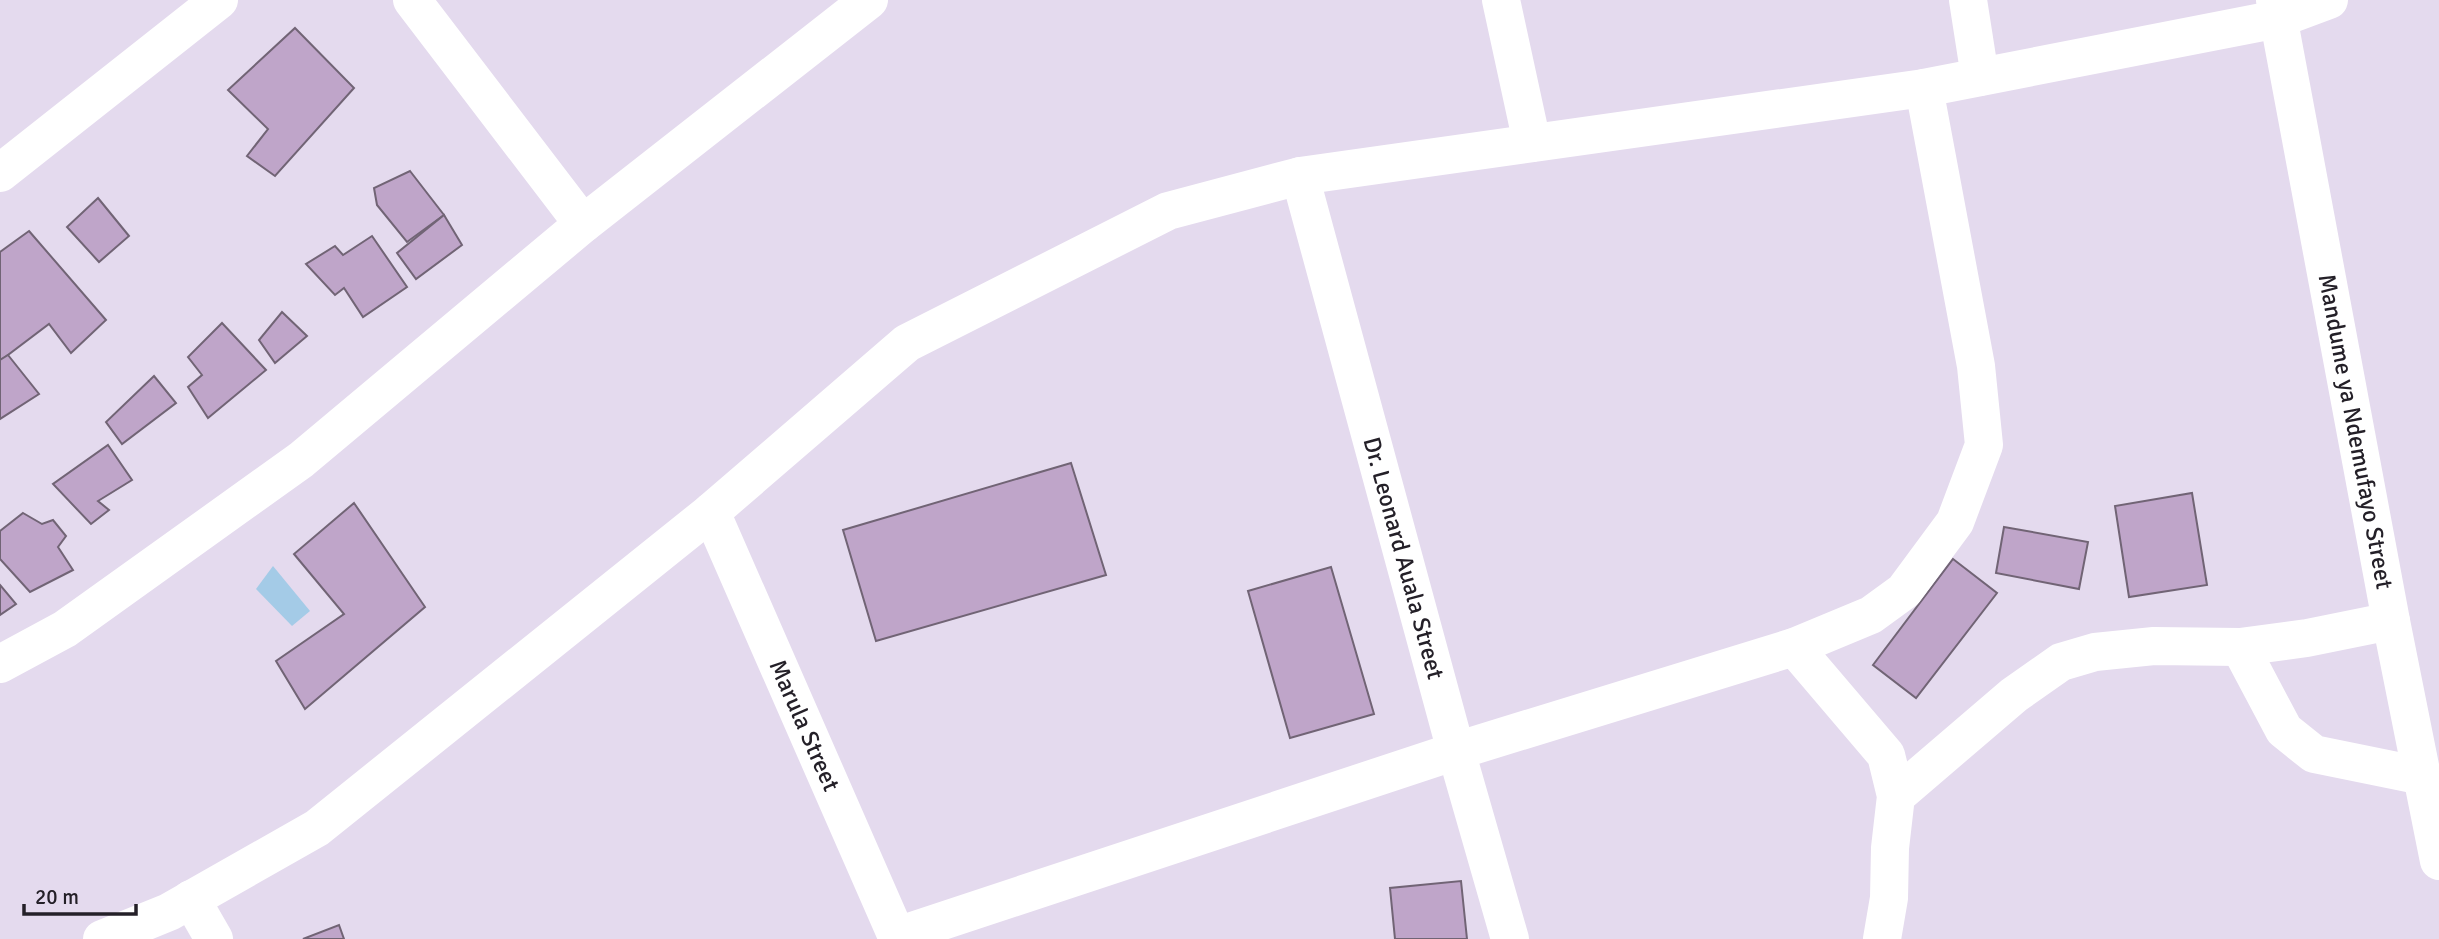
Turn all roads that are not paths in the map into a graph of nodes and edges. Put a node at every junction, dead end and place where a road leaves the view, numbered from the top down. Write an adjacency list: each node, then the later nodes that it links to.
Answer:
1 (219, 0): 11 (street)
2 (412, 0): 13 (street)
3 (869, 0): 13 (street)
4 (1501, 0): 10 (street)
5 (1968, 0): 8 (street)
6 (2329, 0): 7 (street)
7 (2277, 10): 8 (street); 15 (street, Mandume ya Ndemufayo Street)
8 (1980, 77): 9 (street)
9 (1924, 88): 10 (street); 16 (street)
10 (1532, 143): 12 (street)
11 (0, 173)
12 (1300, 176): 14 (street); 19 (street, Dr. Leonard Auala Street)
13 (583, 224): 18 (street)
14 (711, 512): 23 (street); 24 (street, Marula Street)
15 (2391, 621): 17 (street); 20 (street, Mandume ya Ndemufayo Street)
16 (1794, 647): 19 (street); 21 (street)
17 (2240, 647): 20 (street); 21 (street)
18 (0, 664)
19 (1456, 751): 24 (street); 27 (street, Dr. Leonard Auala Street)
20 (2422, 776): 22 (street, Mandume ya Ndemufayo Street)
21 (1896, 796): 28 (street)
22 (2439, 861)
23 (191, 899): 25 (street); 26 (street)
24 (897, 938)
25 (102, 939)
26 (214, 939)
27 (1510, 939)
28 (1882, 939)

